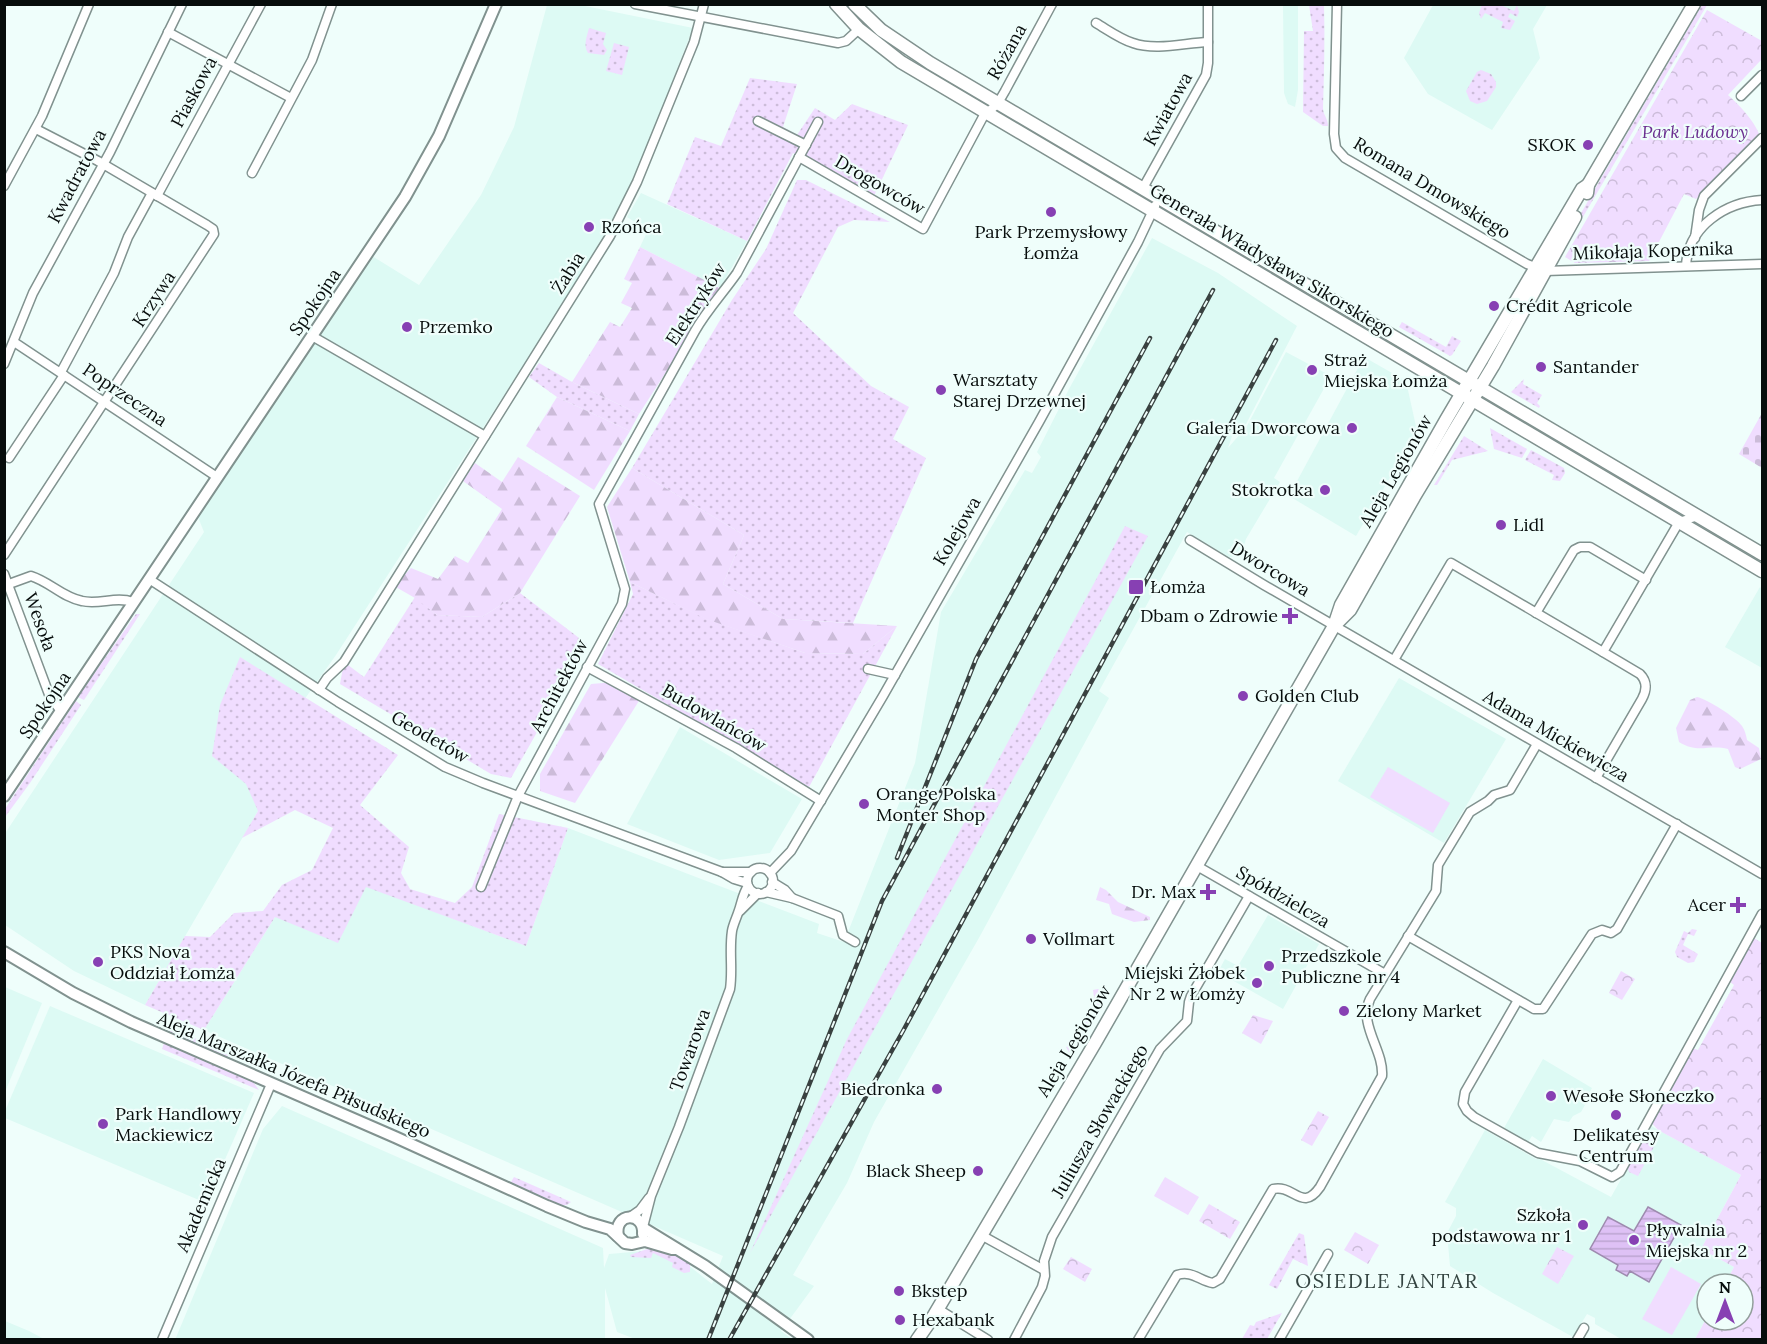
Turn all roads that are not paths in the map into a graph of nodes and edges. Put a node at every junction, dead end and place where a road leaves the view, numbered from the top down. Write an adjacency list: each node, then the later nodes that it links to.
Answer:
1 (89, 4): 27 (street)
2 (182, 4): 17 (street, Kwadratowa)
3 (261, 4): 19 (street, Piaskowa)
4 (332, 4): 22 (street)
5 (496, 4): 43 (street, Spokojna)
6 (635, 4): 14 (street)
7 (704, 4): 14 (street, Żabia)
8 (836, 4): 16 (main road, Generała Władysława Sikorskiego)
9 (854, 4): 23 (main road, Generała Władysława Sikorskiego)
10 (1052, 4): 23 (street, Różana)
11 (1208, 4): 18 (street, Kwiatowa)
12 (1337, 4): 42 (street, Romana Dmowskiego)
13 (1694, 4): 42 (main road, Aleja Legionów)
14 (702, 18): 16 (street); 52 (street, Żabia)
15 (1096, 23): 18 (street, Kwiatowa)
16 (858, 29): 24 (main road, Generała Władysława Sikorskiego)
17 (168, 32): 19 (street); 31 (street, Kwadratowa)
18 (1208, 42): 34 (street, Kwiatowa)
19 (229, 64): 22 (street); 35 (street, Piaskowa)
20 (1762, 75): 21 (street)
21 (1741, 96)
22 (291, 98): 32 (street)
23 (998, 103): 24 (street, Różana); 34 (main road, Generała Władysława Sikorskiego)
24 (986, 113): 30 (street, Drogowców); 38 (main road, Generała Władysława Sikorskiego)
25 (758, 121): 29 (street)
26 (818, 122): 29 (street, Elektryków)
27 (36, 129): 31 (street, Krzywa); 33 (street)
28 (1762, 138): 39 (street)
29 (806, 145): 30 (street, Elektryków)
30 (799, 157): 66 (street, Elektryków)
31 (103, 165): 35 (street, Krzywa); 44 (street, Kwadratowa)
32 (252, 173)
33 (4, 186)
34 (1143, 188): 36 (main road, Generała Władysława Sikorskiego)
35 (154, 195): 46 (street, Piaskowa); 51 (street, Krzywa)
36 (1159, 198): 38 (street, Kolejowa); 47 (main road, Generała Władysława Sikorskiego)
37 (1762, 200): 39 (street)
38 (1152, 211): 49 (main road, Generała Władysława Sikorskiego); 74 (street, Kolejowa)
39 (1695, 238): 41 (street)
40 (1762, 264): 41 (street, Mikołaja Kopernika)
41 (1686, 266): 42 (street, Mikołaja Kopernika)
42 (1540, 269): 47 (main road, Aleja Legionów); 48 (main road, Aleja Legionów)
43 (312, 336): 52 (street); 54 (street, Spokojna)
44 (14, 342): 45 (street, Kwadratowa); 46 (street, Poprzeczna)
45 (4, 364)
46 (63, 374): 51 (street, Poprzeczna); 53 (street, Piaskowa)
47 (1468, 382): 48 (main road, Generała Władysława Sikorskiego); 49 (main road, Aleja Legionów)
48 (1480, 388): 50 (main road, Aleja Legionów); 55 (main road, Generała Władysława Sikorskiego)
49 (1461, 394): 50 (main road, Generała Władysława Sikorskiego); 69 (main road, Aleja Legionów)
50 (1473, 401): 57 (main road, Generała Władysława Sikorskiego); 69 (main road, Aleja Legionów)
51 (105, 402): 54 (street, Poprzeczna); 60 (street, Krzywa)
52 (485, 436): 75 (street, Żabia)
53 (9, 458)
54 (217, 477): 63 (street, Spokojna)
55 (1673, 502): 56 (main road, Generała Władysława Sikorskiego); 57 (street)
56 (1698, 516): 57 (street); 59 (main road, Generała Władysława Sikorskiego)
57 (1679, 522): 61 (main road, Generała Władysława Sikorskiego); 64 (street)
58 (1190, 540): 69 (street, Dworcowa)
59 (1762, 554)
60 (4, 555)
61 (1762, 571)
62 (4, 574): 65 (street, Wesoła)
63 (149, 579): 67 (street, Spokojna); 75 (street, Geodetów)
64 (1646, 580): 68 (street); 70 (street)
65 (9, 584): 67 (street); 76 (street, Wesoła)
66 (625, 589): 72 (street, Architektów)
67 (133, 602): 76 (street, Spokojna)
68 (1536, 613): 70 (street); 71 (street)
69 (1334, 626): 71 (street, Adama Mickiewicza); 83 (main road, Aleja Legionów)
70 (1603, 652): 78 (street)
71 (1394, 660): 77 (street, Adama Mickiewicza)
72 (587, 667): 80 (street, Architektów); 81 (street, Budowlańców)
73 (868, 669): 74 (street)
74 (895, 675): 81 (street, Kolejowa)
75 (319, 690): 80 (street, Geodetów)
76 (61, 711): 79 (street, Spokojna)
77 (1537, 744): 78 (street, Adama Mickiewicza); 95 (street)
78 (1596, 778): 82 (street, Adama Mickiewicza)
79 (4, 796)
80 (518, 796): 84 (street, Geodetów); 89 (street, Architektów)
81 (821, 801): 87 (street, Kolejowa)
82 (1677, 824): 86 (street, Adama Mickiewicza); 99 (street)
83 (1197, 866): 91 (street, Spółdzielcza); 105 (main road, Aleja Legionów)
84 (722, 872): 85 (street); 88 (street, Geodetów)
85 (751, 872): 87 (street); 88 (street)
86 (1762, 874)
87 (771, 878): 90 (street); 92 (street)
88 (748, 885): 90 (street); 93 (street, Towarowa)
89 (481, 887)
90 (762, 893): 92 (street); 93 (street)
91 (1249, 896): 98 (street, Spółdzielcza); 110 (street, Juliusza Słowackiego)
92 (792, 898): 96 (street)
93 (739, 911): 101 (street, Towarowa)
94 (1762, 914): 99 (street)
95 (1408, 936): 98 (street); 99 (street)
96 (855, 942)
97 (4, 952): 100 (street, Aleja Marszałka Józefa Piłsudskiego)
98 (1385, 974): 119 (street)
99 (1518, 1000)
100 (271, 1084): 102 (street, Aleja Marszałka Józefa Piłsudskiego); 113 (street, Akademicka)
101 (651, 1196): 103 (street, Towarowa); 104 (street, Towarowa)
102 (575, 1216): 103 (street, Aleja Marszałka Józefa Piłsudskiego); 106 (street, Aleja Marszałka Józefa Piłsudskiego)
103 (626, 1219): 104 (street, Aleja Marszałka Józefa Piłsudskiego); 106 (street)
104 (643, 1227): 107 (street); 108 (street, Aleja Marszałka Józefa Piłsudskiego)
105 (981, 1235): 110 (street); 111 (main road, Aleja Legionów)
106 (618, 1236): 107 (street, Aleja Marszałka Józefa Piłsudskiego)
107 (638, 1241): 108 (street, Aleja Marszałka Józefa Piłsudskiego)
108 (676, 1249): 114 (street, Aleja Marszałka Józefa Piłsudskiego)
109 (1328, 1254): 120 (street)
110 (1044, 1270): 118 (street, Juliusza Słowackiego)
111 (936, 1313): 115 (main road, Aleja Legionów); 116 (main road, Aleja Legionów); 117 (street)
112 (1584, 1328): 121 (street)
113 (162, 1340)
114 (808, 1340)
115 (917, 1340)
116 (925, 1340)
117 (988, 1340)
118 (1014, 1340)
119 (1138, 1340)
120 (1279, 1340)
121 (1577, 1340)

